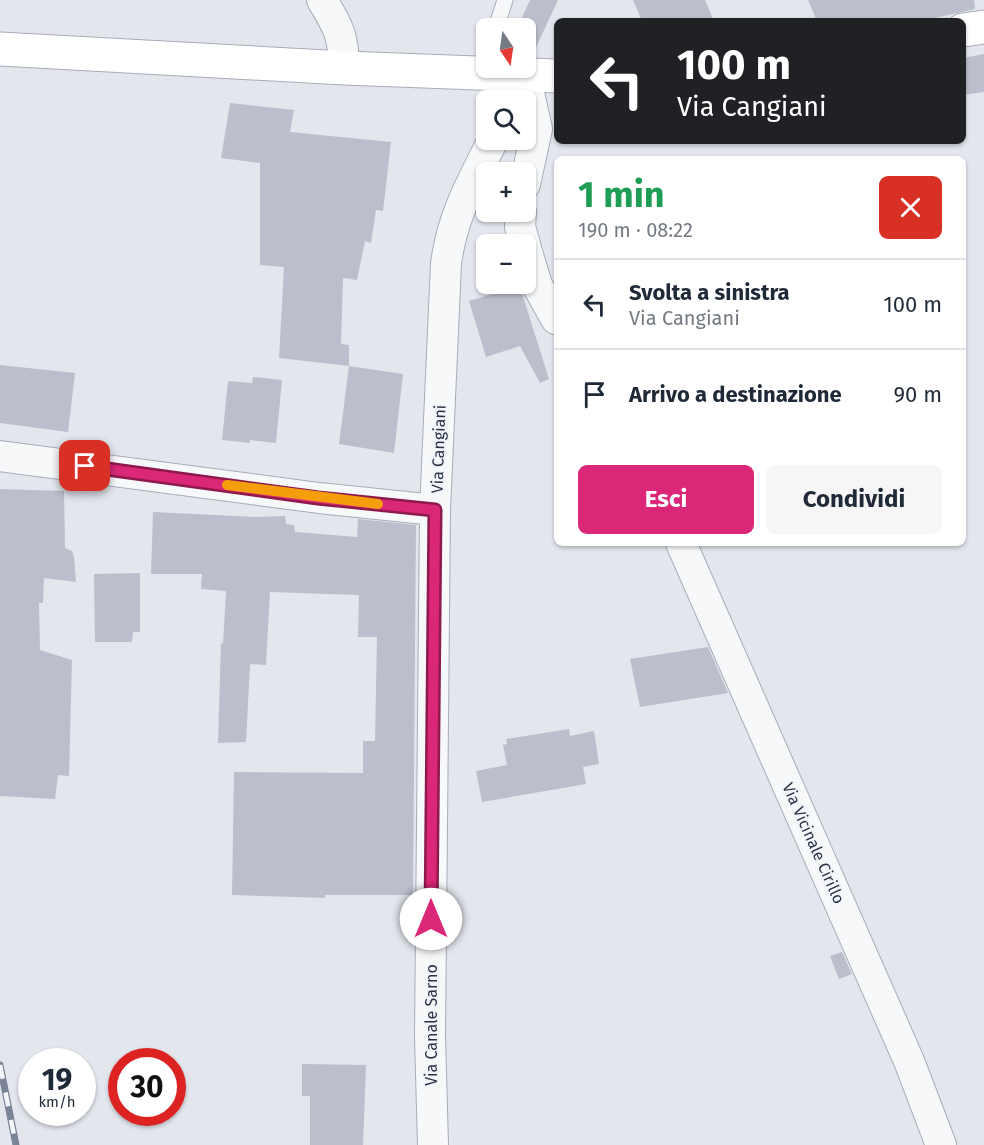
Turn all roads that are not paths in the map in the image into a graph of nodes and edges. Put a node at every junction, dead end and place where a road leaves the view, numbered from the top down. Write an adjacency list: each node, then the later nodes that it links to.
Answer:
1 (322, 0): 7 (street)
2 (505, 0): 3 (lane)
3 (499, 18)
4 (984, 27): 5 (street)
5 (966, 30)
6 (0, 49): 7 (street)
7 (344, 68): 8 (street)
8 (476, 69)
9 (554, 77): 11 (street)
10 (501, 78): 11 (street)
11 (518, 88): 13 (street)
12 (488, 150): 17 (street, Via Cangiani)
13 (530, 162)
14 (536, 282): 15 (street)
15 (554, 315)
16 (0, 456): 17 (street, Via Cangiani)
17 (435, 510): 19 (street, Via Canale Sarno)
18 (682, 546): 20 (street, Via Vicinale Cirillo)
19 (433, 1145)
20 (941, 1145)

